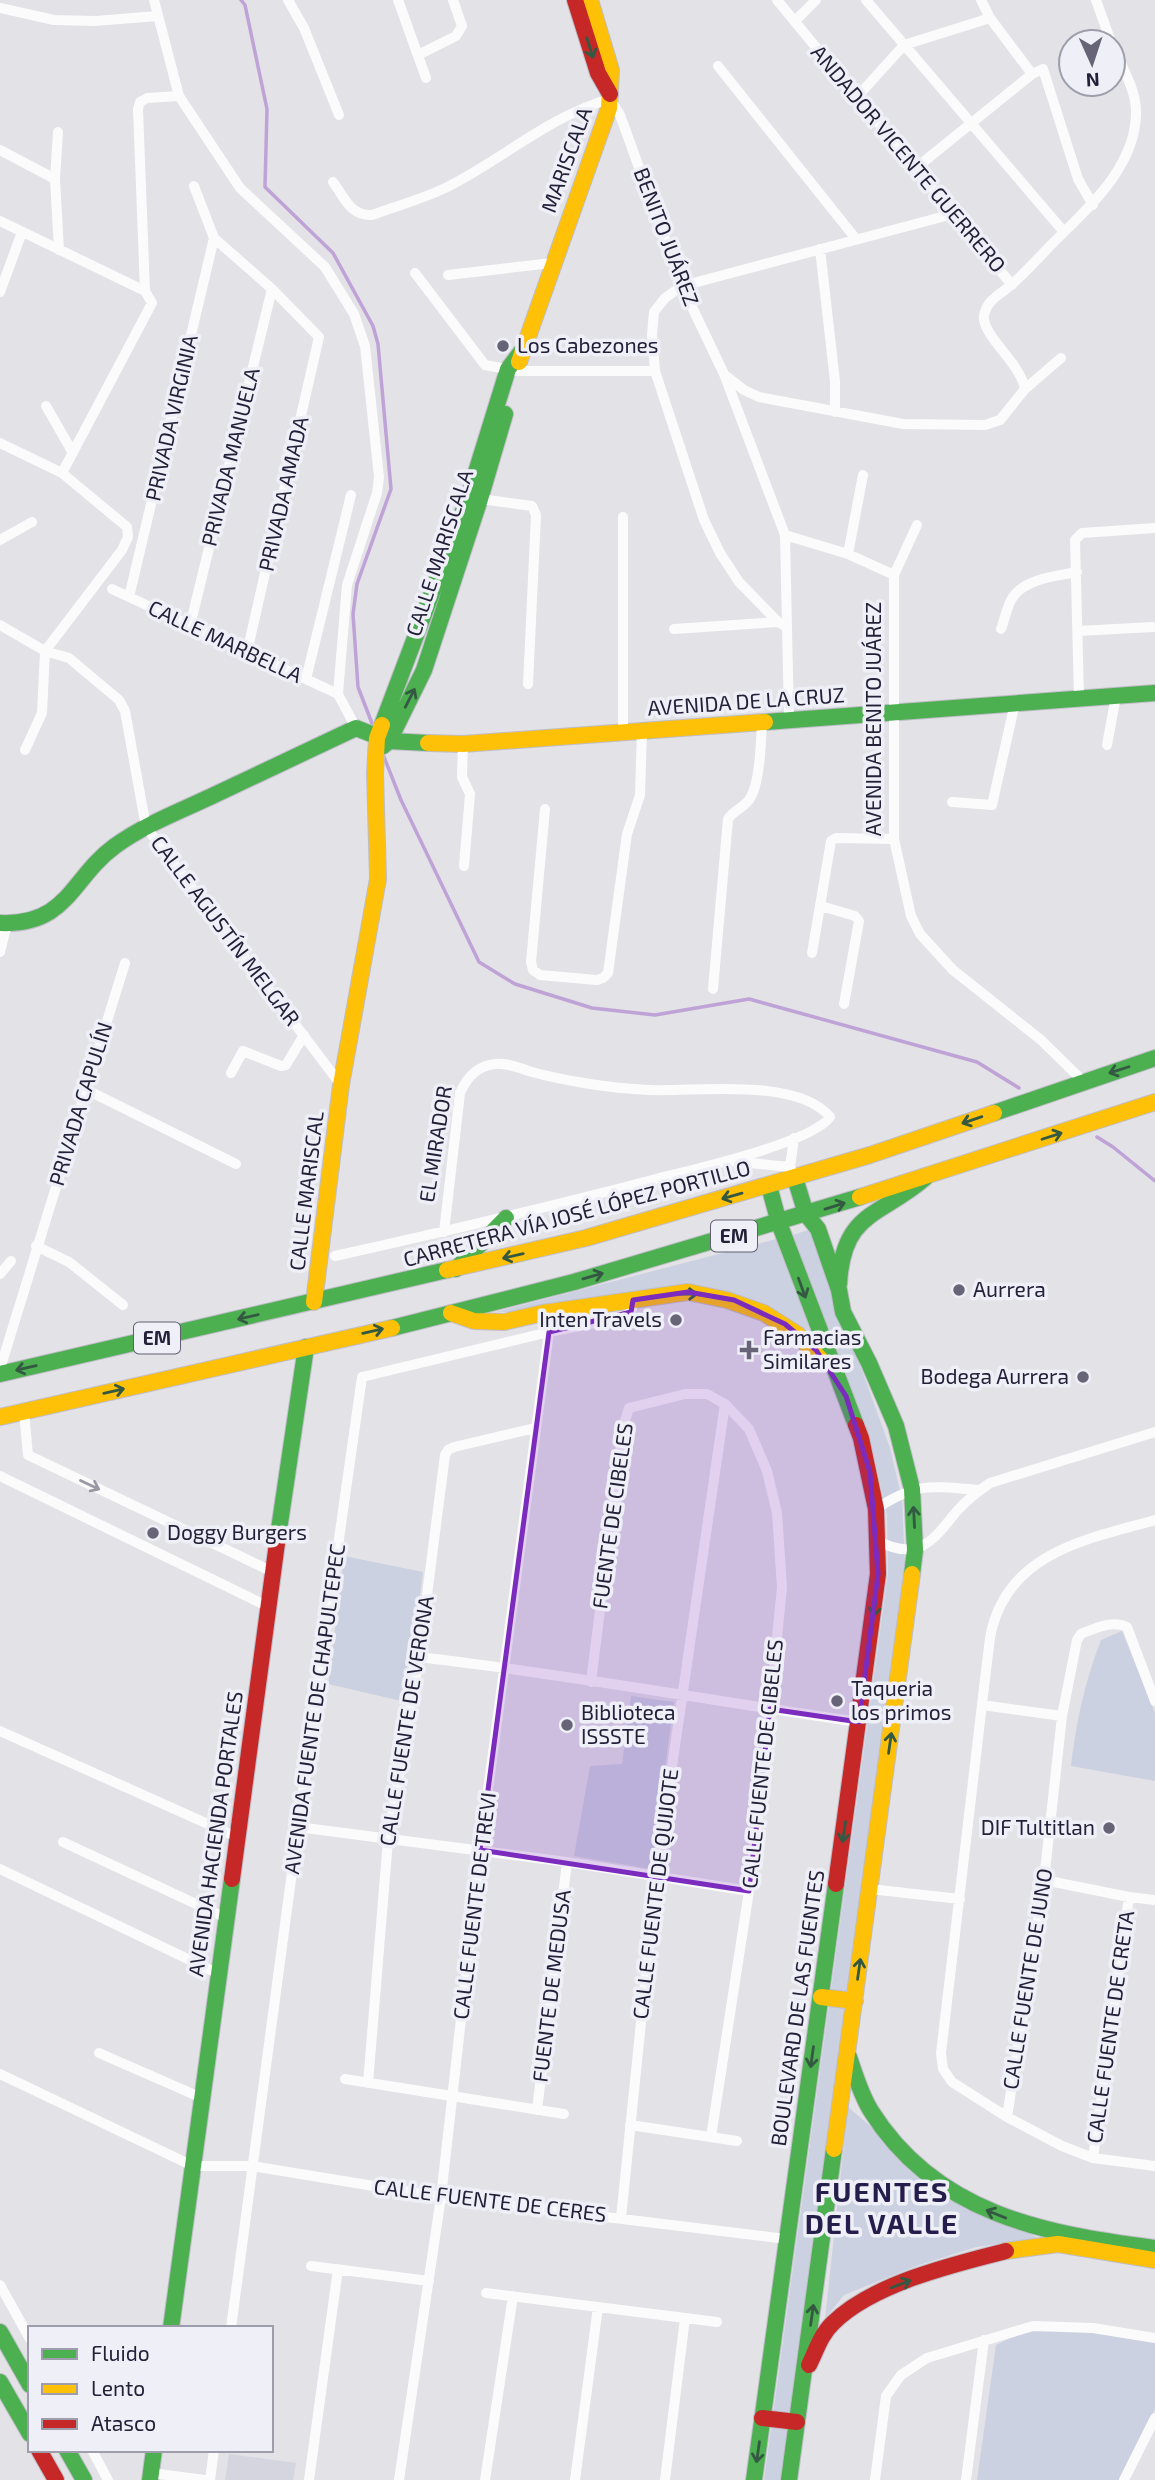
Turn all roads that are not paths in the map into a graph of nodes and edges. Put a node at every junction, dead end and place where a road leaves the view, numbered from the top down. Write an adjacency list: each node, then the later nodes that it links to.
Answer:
1 (154, 0): 13 (street)
2 (288, 0): 26 (street)
3 (398, 0): 18 (street)
4 (453, 0): 18 (street)
5 (575, 0): 24 (main road, one-way to 24)
6 (590, 0): 24 (main road, MARISCALA)
7 (777, 0): 15 (street, ANDADOR VICENTE GUERRERO)
8 (816, 0): 15 (street)
9 (866, 0): 17 (street)
10 (981, 0): 14 (street)
11 (1096, 0): 16 (street)
12 (0, 8): 13 (street)
13 (158, 16): 23 (street)
14 (990, 18): 17 (street); 20 (street)
15 (795, 22): 25 (street, ANDADOR VICENTE GUERRERO)
16 (1106, 28)
17 (904, 45): 25 (street); 27 (street)
18 (418, 55): 21 (street)
19 (718, 66): 40 (street)
20 (1032, 74): 27 (street); 34 (street)
21 (426, 78)
22 (1127, 78): 34 (street)
23 (179, 96): 49 (street); 87 (street)
24 (610, 96): 32 (street); 43 (main road, MARISCALA); 47 (street, BENITO JUÁREZ)
25 (856, 97): 30 (street, ANDADOR VICENTE GUERRERO)
26 (339, 115)
27 (971, 123): 30 (street); 38 (street)
28 (58, 132): 31 (street)
29 (0, 150): 31 (street)
30 (916, 168): 35 (street, ANDADOR VICENTE GUERRERO)
31 (55, 179): 42 (street)
32 (333, 182)
33 (194, 186): 39 (street)
34 (1093, 205): 38 (street)
35 (953, 214): 40 (street); 46 (street, ANDADOR VICENTE GUERRERO)
36 (0, 221): 37 (street)
37 (22, 232): 42 (street); 50 (street)
38 (1064, 232): 46 (street)
39 (214, 238): 48 (street); 74 (street, PRIVADA VIRGINIA)
40 (856, 239): 41 (street)
41 (820, 249): 47 (street); 57 (street)
42 (59, 250): 49 (street)
43 (552, 263): 45 (street); 52 (main road, CALLE MARISCALA)
44 (415, 273): 52 (street)
45 (448, 275)
46 (1012, 285): 55 (street, ANDADOR VICENTE GUERRERO)
47 (682, 286): 53 (street); 54 (street, BENITO JUÁREZ)
48 (272, 289): 77 (street, PRIVADA MANUELA); 83 (street, PRIVADA AMADA)
49 (145, 291): 59 (street)
50 (0, 292)
51 (1061, 358): 55 (street)
52 (513, 370): 53 (street); 63 (main road, CALLE MARISCALA); 97 (main road, CALLE MARISCALA)
53 (655, 371): 75 (street)
54 (724, 374): 57 (street); 68 (street)
55 (1025, 389): 57 (street)
56 (46, 406): 59 (street)
57 (835, 412)
58 (0, 443): 60 (street)
59 (73, 453): 60 (street)
60 (62, 473): 82 (street)
61 (863, 475): 70 (street)
62 (351, 495): 84 (street)
63 (480, 499): 85 (street); 97 (main road, CALLE MARISCALA, one-way to 63)
64 (623, 517): 96 (street)
65 (32, 522): 69 (street)
66 (917, 525): 72 (street)
67 (1155, 528): 71 (street)
68 (785, 535): 70 (street); 75 (street)
69 (0, 540)
70 (848, 554): 72 (street)
71 (1077, 572): 80 (street); 81 (street)
72 (894, 575): 91 (street, AVENIDA BENITO JUÁREZ)
73 (112, 589): 74 (street, CALLE MARBELLA)
74 (129, 597): 77 (street, CALLE MARBELLA)
75 (783, 624): 79 (street); 92 (street)
76 (0, 625): 82 (street, CALLE AGUSTÍN MELGAR)
77 (190, 626): 83 (street, CALLE MARBELLA)
78 (1153, 627): 81 (street)
79 (674, 629)
80 (1001, 629)
81 (1078, 631): 89 (street)
82 (46, 651): 100 (street); 103 (street, CALLE AGUSTÍN MELGAR)
83 (247, 652): 84 (street, CALLE MARBELLA)
84 (306, 679): 87 (street, CALLE MARBELLA)
85 (528, 684)
86 (1155, 693): 88 (main road, AVENIDA DE LA CRUZ)
87 (338, 694): 94 (street)
88 (1116, 696): 89 (main road, AVENIDA DE LA CRUZ); 99 (street)
89 (1079, 698): 90 (main road, AVENIDA DE LA CRUZ)
90 (1015, 703): 91 (main road, AVENIDA DE LA CRUZ); 101 (street)
91 (893, 712): 92 (main road, AVENIDA DE LA CRUZ); 104 (street, AVENIDA BENITO JUÁREZ)
92 (789, 720): 93 (main road, AVENIDA DE LA CRUZ)
93 (762, 722): 95 (main road, AVENIDA DE LA CRUZ); 111 (street)
94 (356, 728): 97 (main road); 103 (main road)
95 (642, 731): 96 (main road, AVENIDA DE LA CRUZ); 102 (street)
96 (623, 733): 98 (main road, AVENIDA DE LA CRUZ)
97 (383, 739): 98 (main road, AVENIDA DE LA CRUZ); 117 (main road, CALLE MARISCALA)
98 (463, 744): 105 (street)
99 (1107, 745)
100 (25, 750)
101 (952, 802)
102 (545, 809)
103 (146, 827): 107 (main road); 113 (street, CALLE AGUSTÍN MELGAR)
104 (894, 839): 106 (street); 116 (street, AVENIDA BENITO JUÁREZ)
105 (464, 866)
106 (821, 906): 109 (street); 112 (street)
107 (4, 923): 108 (street)
108 (0, 952)
109 (812, 953)
110 (125, 963): 118 (street, PRIVADA CAPULÍN)
111 (713, 989)
112 (844, 1004)
113 (304, 1035): 115 (street); 117 (street, CALLE AGUSTÍN MELGAR)
114 (1155, 1058): 116 (main road, CARRETERA VÍA JOSÉ LÓPEZ PORTILLO / EM, one-way to 116)
115 (231, 1073)
116 (1083, 1081): 123 (main road, CARRETERA VÍA JOSÉ LÓPEZ PORTILLO / EM, one-way to 123)
117 (341, 1085): 137 (main road, CALLE MARISCAL)
118 (87, 1090): 122 (street); 130 (street, PRIVADA CAPULÍN)
119 (1155, 1102): 124 (main road, EM, one-way to 119)
120 (794, 1138): 121 (street, EL MIRADOR); 123 (street); 129 (street, EL MIRADOR)
121 (724, 1161): 123 (street); 127 (street, EL MIRADOR)
122 (236, 1164)
123 (793, 1173): 125 (main road, CARRETERA VÍA JOSÉ LÓPEZ PORTILLO / EM); 126 (main road)
124 (926, 1178): 126 (main road, EM, one-way to 124); 135 (main road)
125 (769, 1186): 128 (main road); 133 (main road, CARRETERA VÍA JOSÉ LÓPEZ PORTILLO / EM, one-way to 133)
126 (806, 1214): 128 (main road, EM); 135 (main road)
127 (506, 1218): 129 (street, EL MIRADOR); 133 (main road)
128 (779, 1223): 139 (main road, EM, one-way to 128); 143 (main road, BOULEVARD DE LAS FUENTES, one-way to 143)
129 (444, 1232): 131 (street)
130 (36, 1245): 138 (street); 142 (street, PRIVADA CAPULÍN)
131 (335, 1256)
132 (11, 1261): 134 (street)
133 (456, 1269): 137 (main road, CARRETERA VÍA JOSÉ LÓPEZ PORTILLO / EM)
134 (0, 1275)
135 (838, 1290): 150 (main road)
136 (633, 1300): 139 (main road); 140 (street, AVENIDA FUENTE DE CHAPULTEPEC); 143 (main road, one-way to 143)
137 (314, 1302): 142 (main road, CARRETERA VÍA JOSÉ LÓPEZ PORTILLO / EM, one-way to 142)
138 (123, 1305)
139 (451, 1313): 141 (main road, EM, one-way to 139)
140 (549, 1332): 147 (street, CALLE FUENTE DE TREVI); 168 (street, AVENIDA FUENTE DE CHAPULTEPEC)
141 (306, 1347): 145 (main road, EM, one-way to 141); 156 (main road, AVENIDA HACIENDA PORTALES)
142 (0, 1371)
143 (846, 1396): 152 (main road, BOULEVARD DE LAS FUENTES)
144 (725, 1404): 160 (street, FUENTE DE CIBELES); 161 (street, CALLE FUENTE DE QUIJOTE); 164 (street, CALLE FUENTE DE CIBELES)
145 (24, 1412): 146 (main road, EM); 156 (street, one-way to 156)
146 (0, 1417)
147 (535, 1428): 158 (street, CALLE FUENTE DE VERONA); 159 (street, CALLE FUENTE DE TREVI)
148 (1155, 1432): 151 (street)
149 (0, 1476): 157 (street)
150 (912, 1489): 151 (street); 152 (street); 155 (main road, one-way to 150)
151 (978, 1490): 155 (street)
152 (876, 1509): 154 (main road, BOULEVARD DE LAS FUENTES)
153 (1155, 1520): 163 (street)
154 (878, 1541): 155 (street); 166 (main road, BOULEVARD DE LAS FUENTES, one-way to 166)
155 (915, 1550): 177 (main road, one-way to 155)
156 (273, 1572): 157 (main road, AVENIDA HACIENDA PORTALES)
157 (269, 1607): 169 (main road, AVENIDA HACIENDA PORTALES)
158 (419, 1657): 159 (street); 170 (street, CALLE FUENTE DE VERONA)
159 (504, 1667): 160 (street); 172 (street, CALLE FUENTE DE TREVI)
160 (591, 1682): 161 (street)
161 (681, 1693): 164 (street); 175 (street, CALLE FUENTE DE QUIJOTE)
162 (1155, 1701): 165 (street, CALLE FUENTE DE JUNO)
163 (982, 1705): 165 (street); 180 (street)
164 (770, 1709): 166 (street); 178 (street, CALLE FUENTE DE CIBELES)
165 (1062, 1716): 176 (street, CALLE FUENTE DE JUNO)
166 (859, 1722): 184 (main road, BOULEVARD DE LAS FUENTES, one-way to 184)
167 (0, 1731): 169 (street)
168 (298, 1827): 170 (street); 201 (street, AVENIDA FUENTE DE CHAPULTEPEC)
169 (237, 1837): 182 (main road, AVENIDA HACIENDA PORTALES)
170 (388, 1840): 172 (street); 190 (street, CALLE FUENTE DE VERONA)
171 (64, 1842): 182 (street)
172 (480, 1850): 173 (street); 192 (street, CALLE FUENTE DE TREVI)
173 (567, 1862): 175 (street); 193 (street, FUENTE DE MEDUSA)
174 (0, 1869): 183 (street)
175 (656, 1876): 178 (street); 196 (street, CALLE FUENTE DE QUIJOTE)
176 (1044, 1880): 179 (street); 195 (street, CALLE FUENTE DE JUNO)
177 (870, 1889): 180 (street); 185 (main road, one-way to 177)
178 (749, 1891): 197 (street, CALLE FUENTE DE CIBELES)
179 (1129, 1897): 181 (street); 199 (street, CALLE FUENTE DE CRETA)
180 (960, 1899): 195 (street)
181 (1155, 1900)
182 (226, 1917): 183 (main road, AVENIDA HACIENDA PORTALES)
183 (219, 1974): 191 (main road, AVENIDA HACIENDA PORTALES)
184 (821, 1997): 185 (main road); 205 (main road, BOULEVARD DE LAS FUENTES, one-way to 205)
185 (855, 2001): 187 (main road)
186 (99, 2053): 191 (street)
187 (847, 2054): 206 (main road, one-way to 187); 224 (main road, one-way to 187)
188 (0, 2074): 200 (street)
189 (345, 2079): 190 (street)
190 (368, 2082): 192 (street)
191 (202, 2098): 200 (main road, AVENIDA HACIENDA PORTALES)
192 (453, 2098): 193 (street); 203 (street, CALLE FUENTE DE TREVI)
193 (537, 2110): 194 (street)
194 (564, 2114)
195 (1007, 2117): 199 (street)
196 (630, 2125): 197 (street); 204 (street, CALLE FUENTE DE QUIJOTE)
197 (711, 2137): 198 (street)
198 (737, 2141)
199 (1093, 2158): 202 (street)
200 (192, 2166): 201 (street, CALLE FUENTE DE CERES); 218 (main road, AVENIDA HACIENDA PORTALES)
201 (252, 2166): 203 (street, CALLE FUENTE DE CERES); 219 (street, AVENIDA FUENTE DE CHAPULTEPEC)
202 (1155, 2166)
203 (441, 2197): 204 (street, CALLE FUENTE DE CERES); 211 (street, CALLE FUENTE DE TREVI)
204 (621, 2218): 205 (street, CALLE FUENTE DE CERES)
205 (787, 2239): 227 (main road, BOULEVARD DE LAS FUENTES)
206 (1059, 2239): 207 (main road); 208 (main road); 224 (main road, one-way to 206)
207 (1155, 2248)
208 (1155, 2260)
209 (311, 2266): 210 (street)
210 (338, 2269): 211 (street); 241 (street)
211 (429, 2281): 242 (street, CALLE FUENTE DE TREVI)
212 (0, 2285): 221 (street)
213 (486, 2293): 214 (street)
214 (513, 2297): 215 (street); 243 (street)
215 (598, 2307): 216 (street); 244 (street)
216 (685, 2318): 217 (street); 245 (street)
217 (717, 2322)
218 (171, 2326)
219 (230, 2326)
220 (0, 2332): 225 (main road)
221 (28, 2335)
222 (1155, 2338): 223 (street)
223 (984, 2340): 248 (street); 249 (street)
224 (803, 2377): 229 (main road)
225 (28, 2381)
226 (0, 2382): 230 (main road)
227 (762, 2418): 229 (main road); 246 (main road, BOULEVARD DE LAS FUENTES, one-way to 246)
228 (1155, 2418): 250 (street)
229 (797, 2422): 247 (main road)
230 (28, 2431)
231 (40, 2452): 237 (main road)
232 (68, 2452): 238 (main road)
233 (93, 2452): 239 (street)
234 (154, 2452): 236 (main road)
235 (214, 2452): 240 (street)
236 (150, 2476): 240 (street)
237 (56, 2480)
238 (84, 2480)
239 (108, 2480)
240 (208, 2480)
241 (309, 2480)
242 (399, 2480)
243 (485, 2480)
244 (575, 2480)
245 (665, 2480)
246 (754, 2480)
247 (789, 2480)
248 (875, 2480)
249 (966, 2480)
250 (1124, 2480)

